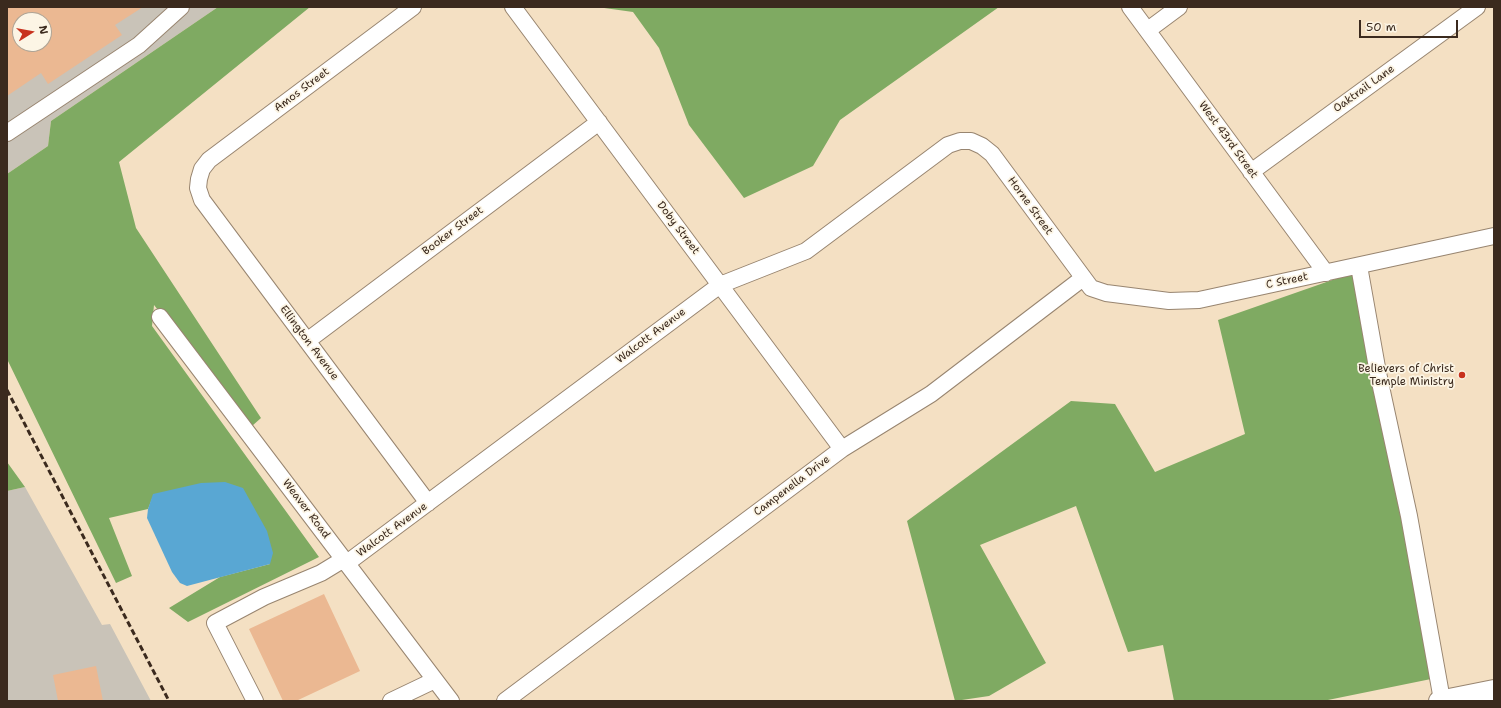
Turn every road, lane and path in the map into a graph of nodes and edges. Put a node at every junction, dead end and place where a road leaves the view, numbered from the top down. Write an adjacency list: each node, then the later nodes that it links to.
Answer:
1 (181, 7): 9 (street)
2 (413, 7): 12 (street, Amos Street)
3 (513, 7): 8 (street, Doby Street)
4 (1130, 7): 7 (street, West 43rd Street)
5 (1179, 7): 7 (street)
6 (1476, 7): 11 (street, Oaktrail Lane)
7 (1148, 30): 11 (street, West 43rd Street)
8 (599, 122): 17 (street, Doby Street); 19 (street, Booker Street)
9 (7, 133)
10 (972, 141): 16 (street, Horne Street); 17 (street, Walcott Avenue)
11 (1251, 172): 15 (street, West 43rd Street)
12 (199, 179): 19 (street, Ellington Avenue)
13 (1494, 236): 14 (street, C Street)
14 (1359, 266): 15 (street, C Street); 29 (street)
15 (1326, 273): 16 (street, C Street)
16 (1083, 278): 20 (street, Campenella Drive)
17 (720, 285): 20 (street, Doby Street); 21 (street, Walcott Avenue)
18 (160, 317): 22 (street, Weaver Road)
19 (307, 341): 21 (street, Ellington Avenue)
20 (842, 449): 28 (street, Campenella Drive)
21 (428, 503): 22 (street, Walcott Avenue)
22 (345, 561): 23 (street, Weaver Road); 25 (street, Walcott Avenue)
23 (435, 680): 26 (street); 27 (street, Weaver Road)
24 (1494, 690): 29 (main road)
25 (255, 701)
26 (391, 701)
27 (450, 701)
28 (505, 701)
29 (1441, 701)

